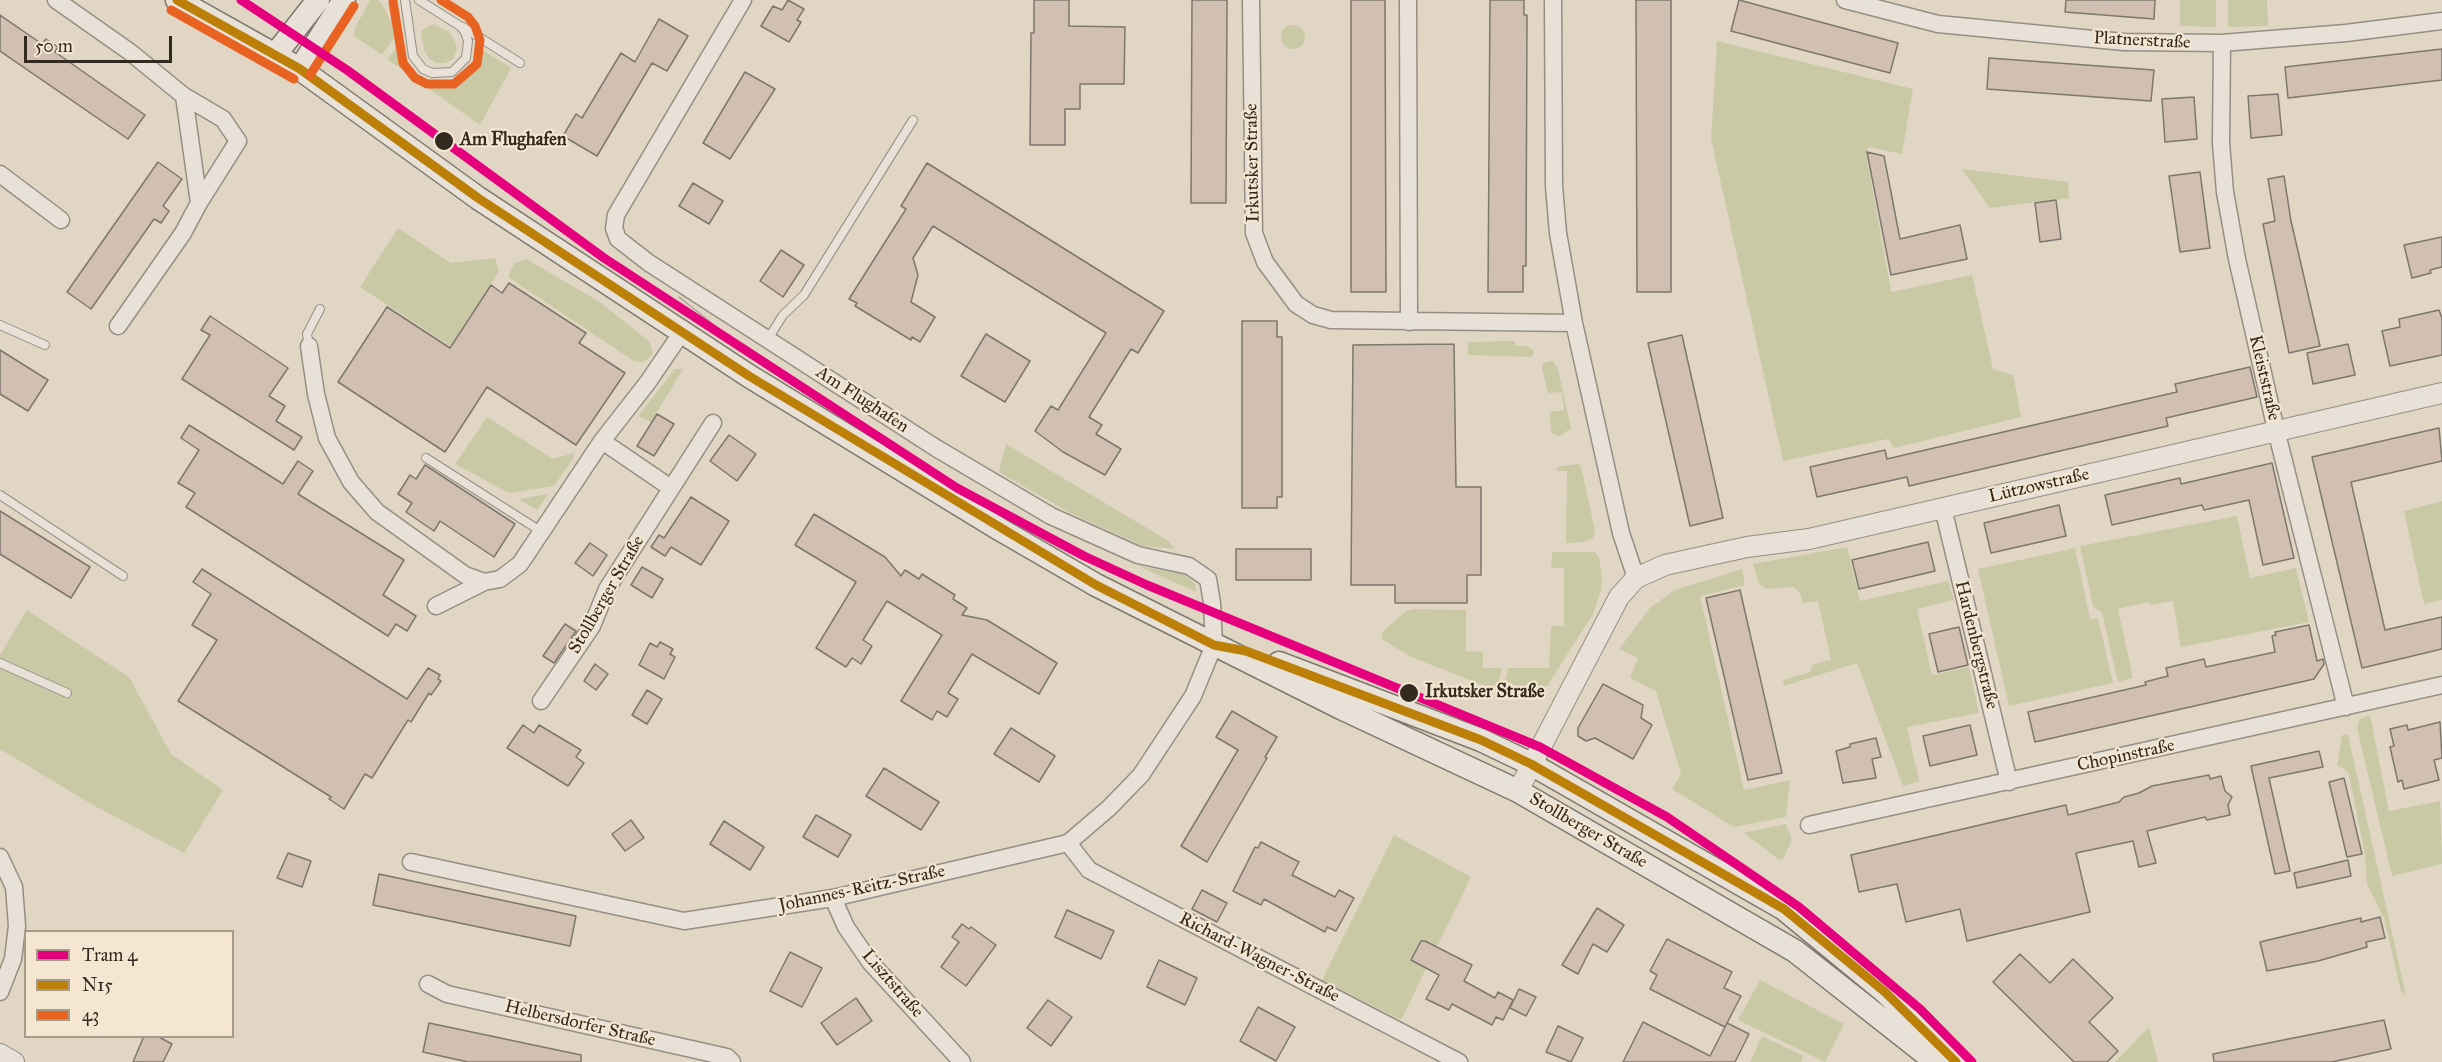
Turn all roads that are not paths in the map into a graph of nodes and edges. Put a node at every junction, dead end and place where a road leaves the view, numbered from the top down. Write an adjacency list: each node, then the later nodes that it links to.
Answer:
1 (56, 0): 18 (street)
2 (177, 0): 15 (main road, Stollberger Straße)
3 (318, 0): 15 (main road)
4 (344, 0): 17 (main road)
5 (405, 0): 13 (lane)
6 (419, 0): 13 (lane)
7 (743, 0): 29 (street, Am Flughafen)
8 (1251, 0): 24 (street, Irkutsker Straße)
9 (1408, 0): 24 (street)
10 (1553, 0): 25 (street)
11 (1845, 0): 14 (street, Platnerstraße)
12 (2442, 21): 14 (street, Platnerstraße)
13 (460, 26): 16 (lane)
14 (2222, 43): 34 (street, Kleiststraße)
15 (275, 55): 17 (main road, Stollberger Straße)
16 (520, 63)
17 (300, 69): 28 (main road, Stollberger Straße)
18 (184, 96): 21 (street); 21 (street)
19 (913, 120): 29 (lane)
20 (0, 174): 22 (street)
21 (199, 203): 27 (street)
22 (61, 220)
23 (320, 309): 31 (lane)
24 (1409, 322): 25 (street, Irkutsker Straße)
25 (1574, 323): 42 (street)
26 (0, 325): 30 (lane)
27 (118, 326)
28 (682, 332): 35 (street); 45 (main road, Stollberger Straße)
29 (768, 339): 45 (street, Am Flughafen)
30 (45, 345)
31 (309, 346): 43 (street)
32 (2442, 393): 34 (street, Lützowstraße)
33 (713, 423): 37 (street, Stollberger Straße)
34 (2276, 430): 39 (street, Lützowstraße); 50 (street, Kleiststraße)
35 (602, 441): 37 (street); 40 (street)
36 (426, 459): 40 (lane)
37 (670, 488): 49 (street, Stollberger Straße)
38 (0, 495): 41 (lane)
39 (1943, 508): 42 (street, Lützowstraße); 52 (street, Hardenbergstraße)
40 (543, 532): 43 (street)
41 (123, 576)
42 (1636, 578): 51 (street)
43 (484, 582): 44 (street)
44 (436, 606)
45 (1214, 645): 51 (main road, Stollberger Straße); 53 (main road, Stollberger Straße); 55 (street, Johannes-Reitz-Straße)
46 (0, 663): 48 (lane)
47 (2442, 686): 50 (street, Chopinstraße)
48 (67, 693)
49 (541, 701)
50 (2346, 707): 52 (street, Chopinstraße)
51 (1531, 764): 53 (street); 67 (main road, Stollberger Straße)
52 (2009, 782): 54 (street, Chopinstraße)
53 (1518, 791): 66 (main road, Stollberger Straße)
54 (1809, 825)
55 (1068, 843): 58 (street, Johannes-Reitz-Straße); 65 (street, Richard-Wagner-Straße)
56 (1, 859): 60 (street)
57 (411, 862): 58 (street, Johannes-Reitz-Straße)
58 (833, 898): 64 (street, Lisztstraße)
59 (428, 984): 63 (street, Helbersdorfer Straße)
60 (0, 992)
61 (0, 1054): 62 (street)
62 (14, 1062)
63 (732, 1062)
64 (962, 1062)
65 (1459, 1062)
66 (1936, 1062)
67 (1956, 1062)

